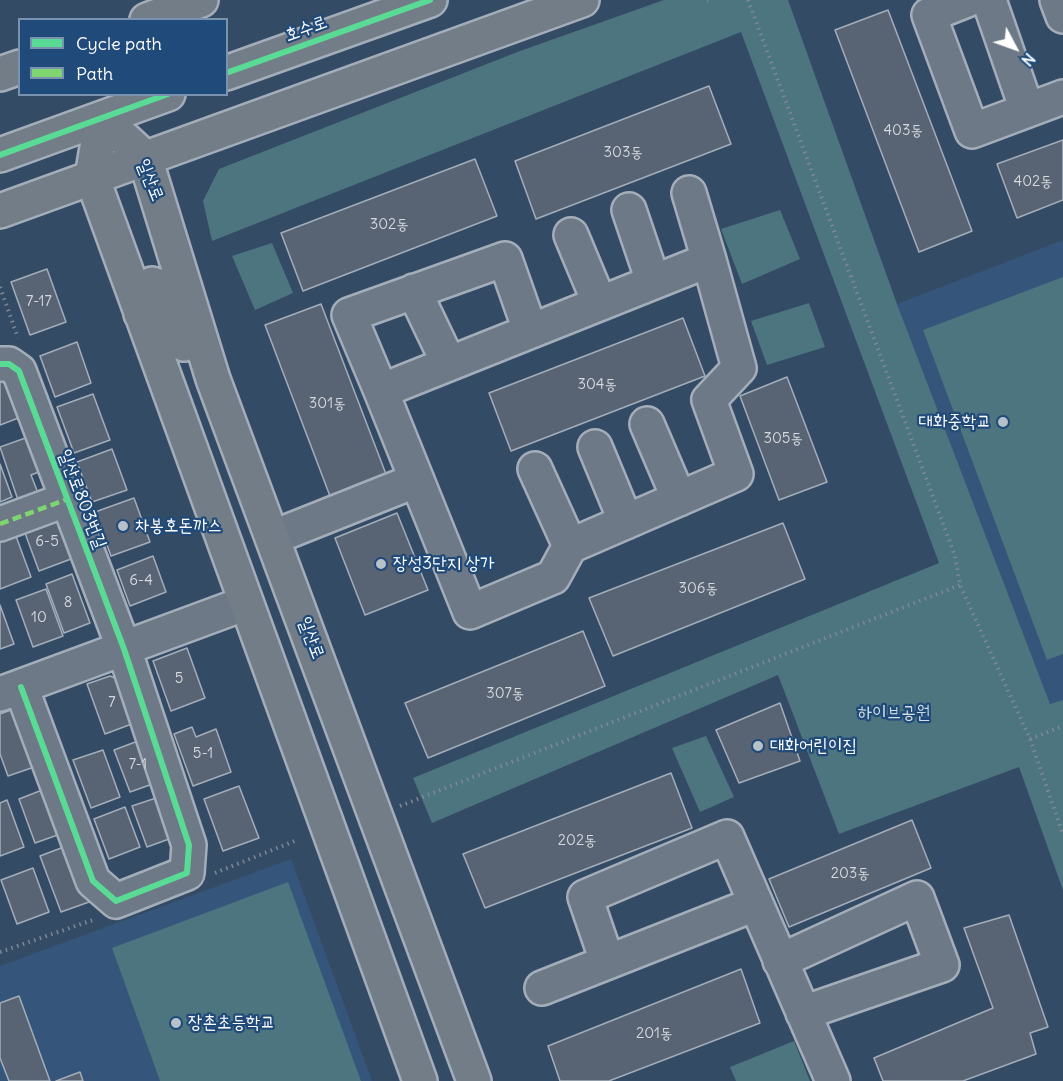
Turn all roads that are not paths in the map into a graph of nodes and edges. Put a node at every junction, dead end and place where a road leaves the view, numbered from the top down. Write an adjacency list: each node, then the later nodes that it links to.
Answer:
1 (201, 0): 8 (main road)
2 (430, 0): 10 (main road, 호수로)
3 (582, 0): 17 (main road)
4 (967, 0): 14 (street)
5 (989, 0): 14 (street)
6 (1057, 0): 7 (street)
7 (1063, 16)
8 (152, 18)
9 (18, 68): 11 (main road)
10 (228, 73)
11 (0, 74)
12 (162, 96): 15 (main road)
13 (1063, 97): 14 (street)
14 (1027, 110)
15 (102, 118): 16 (main road); 17 (main road, 일산로); 18 (main road)
16 (0, 155)
17 (145, 158): 18 (main road); 29 (main road, 일산로)
18 (92, 177): 21 (main road); 27 (main road)
19 (689, 192): 23 (street)
20 (629, 210): 24 (street)
21 (0, 211)
22 (571, 235): 26 (street)
23 (709, 260): 24 (street); 37 (street)
24 (653, 281): 26 (street)
25 (414, 291): 28 (street); 30 (street); 32 (street)
26 (599, 302): 28 (street)
27 (141, 314): 29 (main road); 43 (main road)
28 (531, 330): 30 (street)
29 (208, 360): 41 (main road, 일산로)
30 (448, 363): 32 (street)
31 (4, 364): 38 (street, 일산로803번길)
32 (381, 391): 36 (street)
33 (647, 424): 37 (street)
34 (595, 447): 39 (street)
35 (535, 469): 42 (street)
36 (417, 480): 41 (street); 42 (street)
37 (679, 499): 39 (street)
38 (65, 500): 40 (street); 44 (street, 일산로803번길)
39 (626, 522): 42 (street)
40 (0, 524)
41 (274, 537): 52 (main road, 일산로)
42 (570, 546)
43 (246, 603): 44 (street); 51 (main road)
44 (124, 649): 45 (street); 45 (street, 일산로803번길)
45 (10, 691)
46 (755, 904): 47 (street); 47 (street); 48 (street)
47 (607, 961): 49 (street)
48 (780, 961): 50 (street); 50 (street)
49 (542, 988)
50 (803, 1013): 53 (street)
51 (420, 1081)
52 (474, 1081)
53 (833, 1081)

